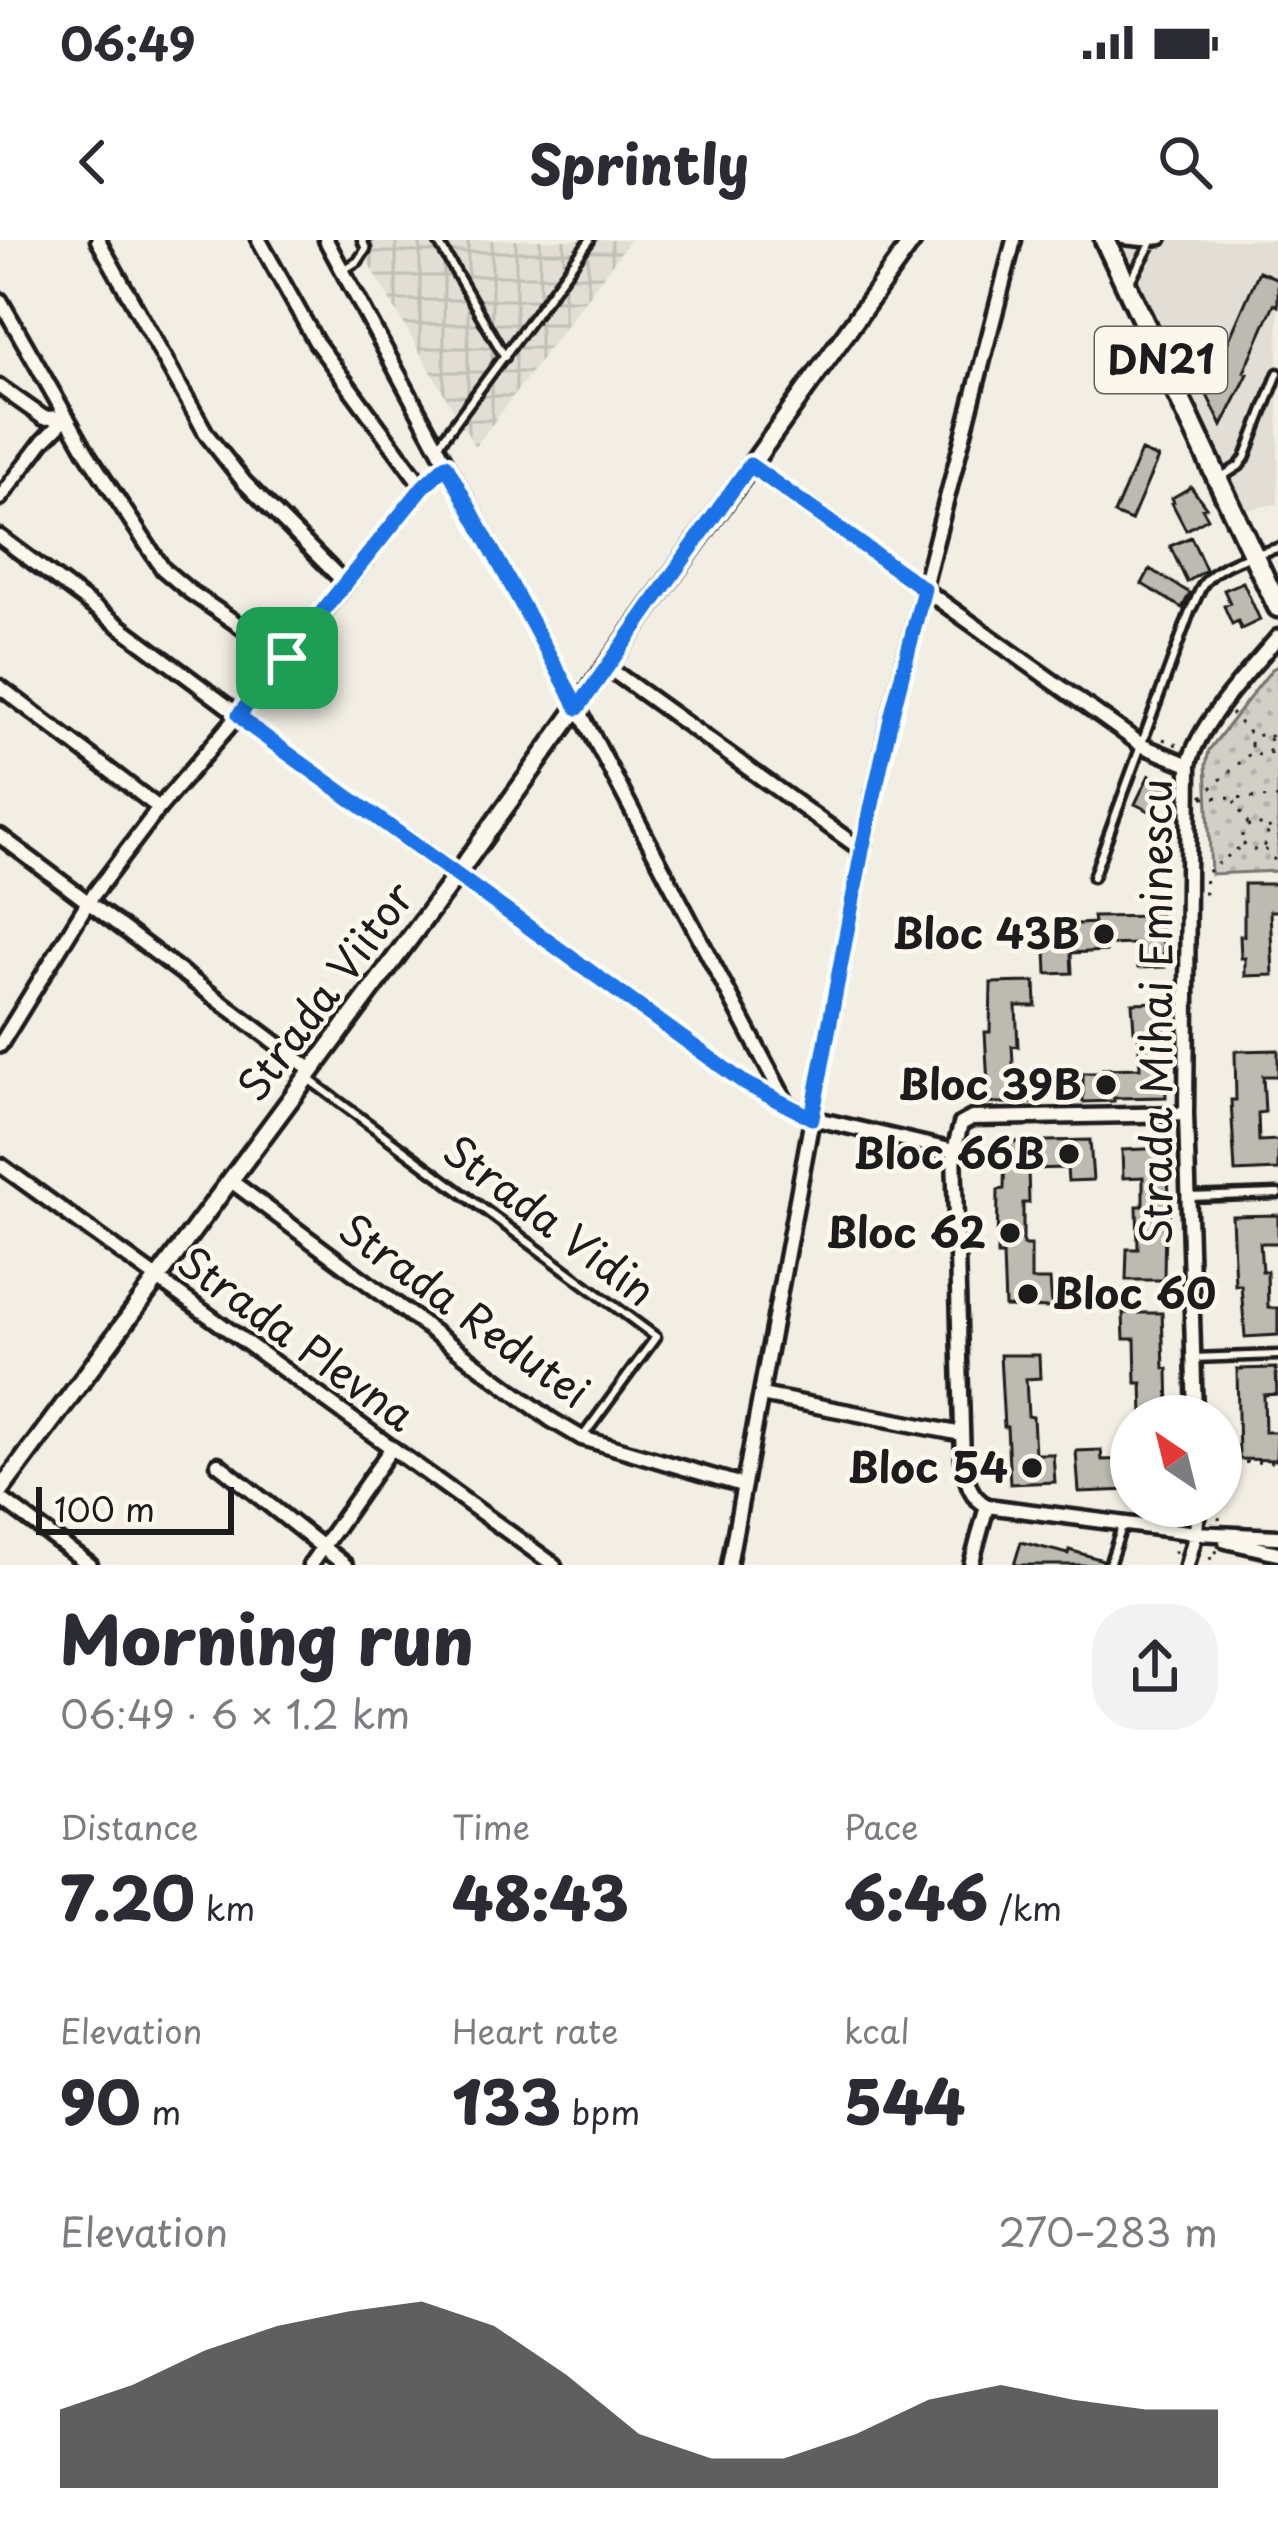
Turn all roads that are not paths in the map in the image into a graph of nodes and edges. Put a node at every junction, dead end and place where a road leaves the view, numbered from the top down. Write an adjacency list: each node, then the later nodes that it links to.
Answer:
1 (98, 240): 29 (street)
2 (259, 240): 24 (street)
3 (326, 240): 13 (street)
4 (362, 240): 13 (lane)
5 (437, 240): 16 (lane)
6 (590, 240): 16 (lane)
7 (913, 240): 22 (street, Strada Viitor)
8 (1014, 240): 30 (street)
9 (1105, 240): 14 (highway, DN21)
10 (1123, 240): 12 (lane)
11 (1162, 240): 12 (lane)
12 (1152, 242): 14 (lane)
13 (342, 271): 20 (street)
14 (1127, 288): 23 (highway, DN21)
15 (0, 300): 19 (street)
16 (505, 357): 20 (lane)
17 (1278, 374): 23 (lane)
18 (0, 388): 19 (street)
19 (67, 417): 25 (street); 33 (street)
20 (437, 446): 21 (street)
21 (446, 465): 24 (street); 36 (street)
22 (750, 465): 30 (street); 34 (street, Strada Viitor)
23 (1217, 480): 28 (highway, DN21)
24 (423, 487): 29 (street)
25 (0, 498)
26 (0, 538): 37 (street)
27 (1278, 548): 28 (lane)
28 (1252, 554): 31 (highway, DN21); 38 (lane)
29 (346, 584): 33 (street)
30 (924, 589): 38 (street); 42 (street)
31 (1278, 607)
32 (1278, 637): 39 (street, Strada Mihai Eminescu)
33 (287, 658): 37 (street)
34 (607, 667): 36 (street, Strada Viitor); 42 (street)
35 (0, 687): 40 (street)
36 (578, 708): 43 (street, Strada Viitor); 48 (street)
37 (239, 715): 40 (street); 43 (street)
38 (1143, 746): 39 (street); 44 (lane)
39 (1189, 764): 49 (street, Strada Mihai Eminescu)
40 (159, 808): 45 (street)
41 (0, 836): 45 (street)
42 (862, 850): 50 (street)
43 (456, 877): 47 (street, Strada Viitor); 48 (street)
44 (1093, 877)
45 (88, 902): 46 (street); 47 (street)
46 (0, 1045)
47 (310, 1074): 53 (street, Strada Viitor); 62 (lane, Strada Vidin)
48 (787, 1104): 50 (street)
49 (1186, 1114): 51 (street); 55 (street, Strada Mihai Eminescu)
50 (812, 1118): 51 (street); 59 (street)
51 (954, 1151): 61 (street)
52 (0, 1165): 56 (street, Strada Plevna)
53 (231, 1180): 56 (street, Strada Viitor); 62 (street, Strada Redutei)
54 (1278, 1194): 55 (lane)
55 (1189, 1197): 58 (street, Strada Mihai Eminescu)
56 (158, 1279): 63 (street, Strada Plevna); 66 (street, Strada Viitor)
57 (1278, 1355): 58 (lane)
58 (1193, 1358): 60 (street, Strada Mihai Eminescu)
59 (760, 1395): 61 (street); 65 (street)
60 (1194, 1395)
61 (962, 1434): 67 (street)
62 (582, 1438): 65 (street, Strada Redutei)
63 (391, 1449): 74 (street); 79 (street, Strada Plevna)
64 (218, 1464): 74 (street)
65 (742, 1485): 80 (street)
66 (0, 1495): 76 (street)
67 (987, 1505): 68 (street); 81 (street)
68 (1110, 1521)
69 (1122, 1527): 82 (lane)
70 (1152, 1527): 72 (street)
71 (1196, 1527): 72 (street)
72 (1196, 1533): 73 (street); 75 (street); 83 (street)
73 (1278, 1537)
74 (323, 1547): 77 (street); 78 (street)
75 (1278, 1553)
76 (90, 1565)
77 (310, 1565)
78 (345, 1565)
79 (554, 1565)
80 (729, 1565)
81 (970, 1565)
82 (1109, 1565)
83 (1187, 1565)

